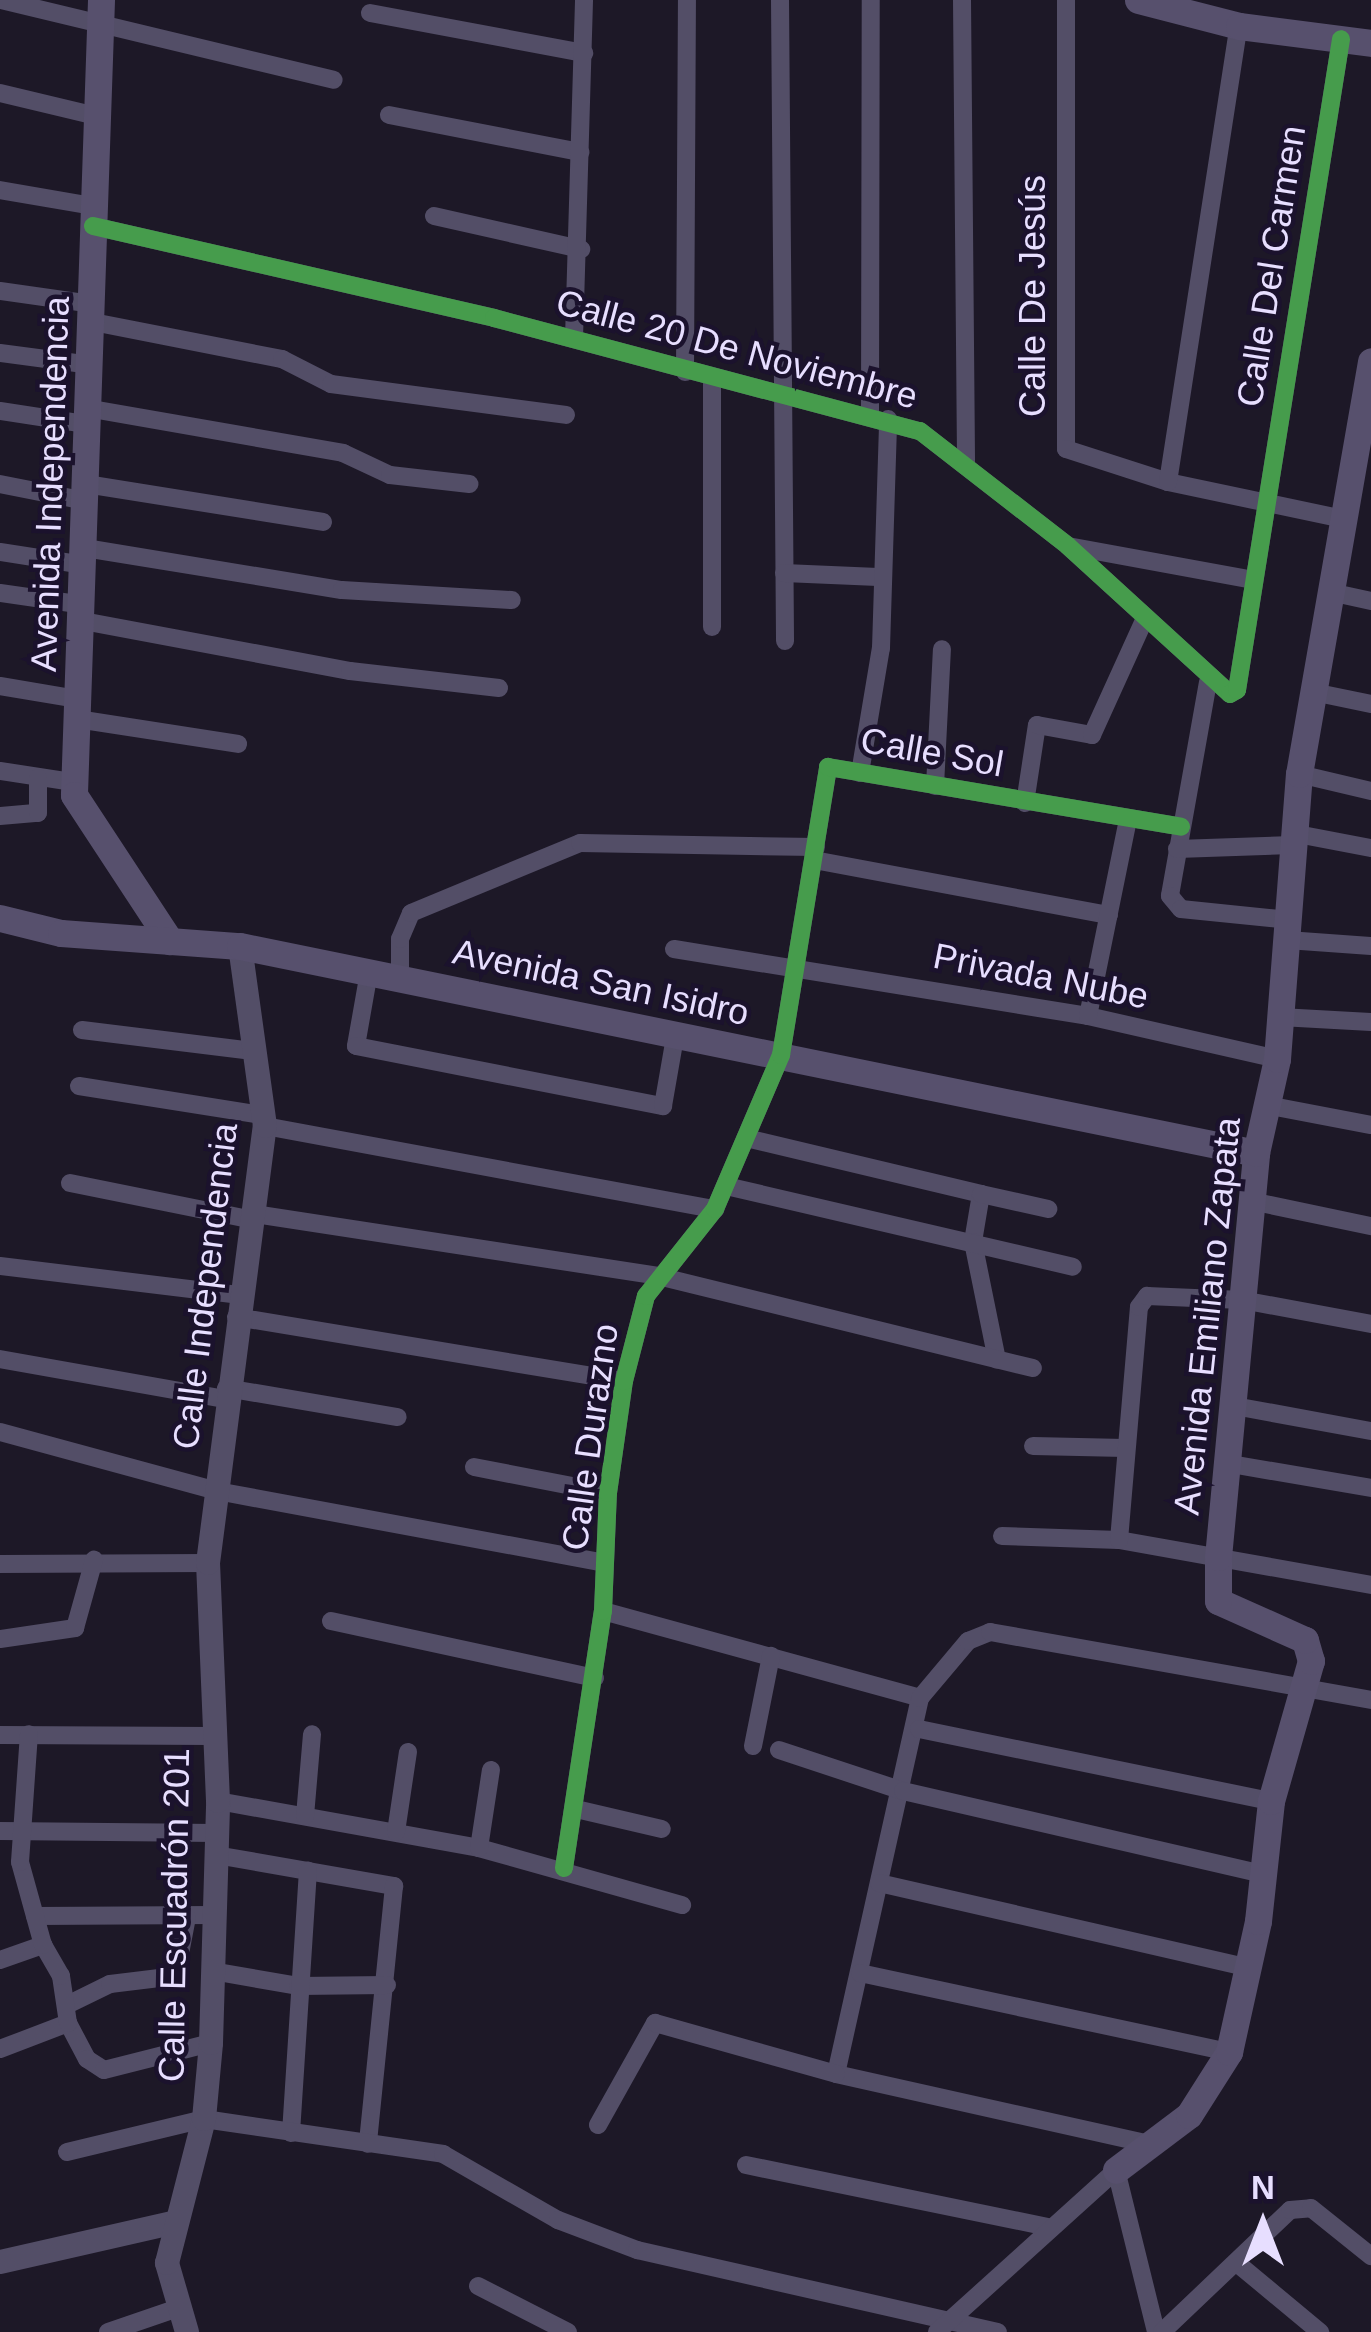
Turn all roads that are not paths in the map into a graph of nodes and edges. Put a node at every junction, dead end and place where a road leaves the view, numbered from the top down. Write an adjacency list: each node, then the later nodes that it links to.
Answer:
1 (1, 0): 10 (street)
2 (584, 0): 14 (street)
3 (687, 0): 30 (street)
4 (780, 0): 32 (street)
5 (871, 0): 35 (street)
6 (962, 0): 38 (street)
7 (1066, 0): 39 (street, Calle De Jesús)
8 (1138, 0): 11 (main road)
9 (370, 13): 14 (street)
10 (100, 14): 15 (street); 18 (main road, Avenida Independencia)
11 (1239, 26): 12 (main road); 39 (street)
12 (1340, 39): 13 (main road); 43 (street, Calle Del Carmen)
13 (1371, 43)
14 (584, 53): 19 (street)
15 (334, 80)
16 (0, 93): 18 (street)
17 (389, 115): 19 (street)
18 (96, 116): 21 (main road, Avenida Independencia)
19 (580, 152): 23 (street)
20 (0, 190): 21 (street, Calle 20 De Noviembre)
21 (93, 216): 25 (main road, Avenida Independencia); 26 (street, Calle 20 De Noviembre)
22 (434, 216): 23 (street)
23 (581, 249): 26 (street)
24 (0, 291): 25 (street)
25 (93, 313): 29 (main road, Avenida Independencia); 34 (street)
26 (574, 338): 30 (street, Calle 20 De Noviembre)
27 (0, 353): 29 (street)
28 (1371, 361): 37 (main road, Avenida Emiliano Zapata)
29 (91, 365): 36 (main road, Avenida Independencia)
30 (685, 372): 31 (street, Calle 20 De Noviembre)
31 (712, 378): 32 (street, Calle 20 De Noviembre); 58 (street)
32 (783, 391): 35 (street, Calle 20 De Noviembre); 49 (street)
33 (0, 411): 36 (street)
34 (566, 415)
35 (879, 416): 38 (street, Calle 20 De Noviembre); 50 (street)
36 (91, 417): 41 (street); 42 (main road, Avenida Independencia)
37 (1365, 441): 44 (main road, Avenida Emiliano Zapata)
38 (966, 464): 46 (street, Calle 20 De Noviembre)
39 (1168, 482): 43 (street, Calle De Jesús)
40 (0, 484): 42 (street)
41 (469, 484)
42 (86, 493): 45 (street); 48 (main road, Avenida Independencia)
43 (1266, 502): 44 (street, Calle De Jesús); 51 (street, Calle Del Carmen)
44 (1354, 505): 52 (main road, Avenida Emiliano Zapata)
45 (322, 522)
46 (1068, 546): 51 (street); 57 (street, Calle 20 De Noviembre)
47 (0, 552): 48 (street)
48 (84, 557): 54 (street); 56 (main road, Avenida Independencia)
49 (784, 573): 50 (street); 59 (street)
50 (878, 578): 70 (street)
51 (1253, 580): 61 (street)
52 (1330, 592): 55 (street); 64 (main road, Avenida Emiliano Zapata)
53 (0, 593): 56 (street)
54 (512, 600)
55 (1371, 601)
56 (84, 613): 63 (street); 66 (main road, Avenida Independencia)
57 (1145, 618): 61 (street, Calle 20 De Noviembre); 76 (street, Calle Sol)
58 (712, 627)
59 (785, 641)
60 (942, 649): 74 (street)
61 (1208, 682): 79 (street)
62 (0, 686): 66 (street)
63 (499, 688)
64 (1313, 692): 65 (street); 71 (main road, Avenida Emiliano Zapata)
65 (1371, 704)
66 (78, 709): 67 (street); 73 (main road, Avenida Independencia)
67 (238, 744)
68 (828, 767): 70 (street, Calle Sol); 83 (street, Calle Durazno)
69 (0, 771): 72 (street)
70 (860, 773): 74 (street, Calle Sol)
71 (1299, 774): 75 (street); 80 (main road, Avenida Emiliano Zapata)
72 (38, 778): 73 (street); 77 (street)
73 (74, 782): 87 (main road, Avenida Independencia)
74 (934, 786): 76 (street, Calle Sol)
75 (1371, 791)
76 (1025, 803): 78 (street)
77 (0, 816)
78 (1128, 820): 79 (street); 84 (street)
79 (1181, 827): 82 (street)
80 (1292, 839): 81 (street); 82 (street); 86 (main road, Avenida Emiliano Zapata)
81 (1371, 848)
82 (1177, 849): 86 (street)
83 (815, 854): 84 (street); 91 (street, Calle Durazno); 93 (street)
84 (1109, 915): 94 (street)
85 (0, 918): 87 (main road, Avenida San Isidro)
86 (1288, 930): 89 (street); 95 (main road, Avenida Emiliano Zapata)
87 (170, 941): 88 (main road, Avenida San Isidro)
88 (240, 946): 92 (main road, Avenida San Isidro); 99 (street, Calle Independencia)
89 (1371, 946)
90 (674, 949): 91 (street, Privada Nube)
91 (792, 963): 94 (street, Privada Nube); 100 (street, Calle Durazno)
92 (369, 972): 93 (main road, Avenida San Isidro); 98 (street)
93 (400, 978): 98 (main road, Avenida San Isidro)
94 (1088, 1016): 101 (street, Privada Nube)
95 (1280, 1017): 96 (street); 101 (main road, Avenida Emiliano Zapata)
96 (1371, 1022)
97 (82, 1030): 99 (street)
98 (675, 1037): 100 (main road, Avenida San Isidro)
99 (253, 1051): 104 (street, Calle Independencia)
100 (781, 1055): 106 (street, Calle Durazno); 107 (main road, Avenida San Isidro)
101 (1277, 1059): 103 (main road, Avenida Emiliano Zapata)
102 (79, 1086): 104 (street)
103 (1266, 1106): 105 (street); 107 (main road, Avenida Emiliano Zapata)
104 (264, 1120): 112 (street); 114 (street, Calle Independencia)
105 (1371, 1125)
106 (746, 1138): 109 (street, Calle Durazno); 110 (street)
107 (1256, 1153): 111 (main road, Avenida Emiliano Zapata)
108 (70, 1183): 114 (street)
109 (726, 1186): 112 (street, Calle Durazno); 116 (street)
110 (981, 1193): 113 (street); 116 (street)
111 (1252, 1201): 115 (street); 120 (main road, Avenida Emiliano Zapata)
112 (716, 1209): 119 (street, Calle Durazno)
113 (1048, 1209)
114 (254, 1217): 119 (street); 121 (street, Calle Independencia)
115 (1371, 1226)
116 (973, 1242): 118 (street); 124 (street)
117 (0, 1266): 121 (street)
118 (1073, 1267)
119 (658, 1276): 124 (street); 126 (street, Calle Durazno)
120 (1242, 1300): 122 (street); 128 (main road, Avenida Emiliano Zapata); 133 (street)
121 (237, 1306): 126 (street); 127 (street, Calle Independencia)
122 (1371, 1324)
123 (0, 1360): 127 (street)
124 (998, 1360): 125 (street)
125 (1033, 1368)
126 (624, 1381): 138 (street, Calle Durazno)
127 (226, 1394): 129 (street); 137 (street, Calle Independencia)
128 (1229, 1405): 130 (street); 134 (main road, Avenida Emiliano Zapata)
129 (398, 1417)
130 (1371, 1431)
131 (0, 1432): 137 (street)
132 (1033, 1446): 133 (street)
133 (1125, 1448): 140 (street)
134 (1225, 1463): 136 (street); 141 (main road, Avenida Emiliano Zapata)
135 (474, 1467): 138 (street)
136 (1371, 1488)
137 (217, 1491): 143 (street, Calle Escuadrón 201); 144 (street)
138 (608, 1493): 144 (street, Calle Durazno)
139 (1002, 1536): 140 (street)
140 (1119, 1540): 141 (street)
141 (1218, 1557): 146 (street); 152 (main road, Avenida Emiliano Zapata)
142 (94, 1560): 143 (street); 145 (street); 149 (street)
143 (208, 1563): 159 (street, Calle Escuadrón 201)
144 (604, 1563): 147 (street, Calle Durazno)
145 (0, 1564)
146 (1371, 1585)
147 (603, 1611): 150 (street); 151 (street, Calle Durazno)
148 (331, 1621): 151 (street)
149 (0, 1639)
150 (771, 1656): 153 (street); 160 (street)
151 (595, 1678): 167 (street, Calle Durazno)
152 (1306, 1693): 153 (street); 154 (street); 166 (main road, Avenida Emiliano Zapata)
153 (920, 1698): 155 (street)
154 (1371, 1700)
155 (919, 1729): 164 (street); 166 (street)
156 (29, 1734): 158 (street); 159 (street); 169 (street)
157 (312, 1734): 168 (street)
158 (0, 1736)
159 (214, 1736): 165 (street, Calle Escuadrón 201)
160 (753, 1746)
161 (778, 1750): 164 (street)
162 (409, 1753): 172 (street)
163 (491, 1770): 174 (street)
164 (903, 1791): 179 (street); 180 (street)
165 (218, 1801): 168 (street); 173 (street, Calle Escuadrón 201)
166 (1271, 1802): 179 (main road, Avenida Emiliano Zapata)
167 (576, 1809): 170 (street); 176 (street, Calle Durazno)
168 (305, 1816): 172 (street)
169 (26, 1826): 171 (street); 173 (street); 175 (street)
170 (662, 1829)
171 (0, 1831)
172 (396, 1832): 174 (street)
173 (217, 1844): 178 (street); 183 (street, Calle Escuadrón 201)
174 (479, 1848): 176 (street)
175 (20, 1862): 177 (street); 182 (street)
176 (564, 1868): 181 (street)
177 (0, 1871)
178 (308, 1871): 189 (street); 190 (street)
179 (1262, 1874): 186 (main road, Avenida Emiliano Zapata)
180 (879, 1882): 186 (street); 188 (street)
181 (682, 1905)
182 (35, 1916): 183 (street); 184 (street)
183 (200, 1916): 187 (street, Calle Escuadrón 201); 191 (street)
184 (43, 1945): 185 (street); 191 (street)
185 (0, 1960)
186 (1247, 1967): 194 (main road, Avenida Emiliano Zapata)
187 (212, 1971): 190 (street); 192 (street, Calle Escuadrón 201)
188 (860, 1973): 194 (street); 195 (street)
189 (387, 1985): 190 (street); 200 (street)
190 (298, 1986): 198 (street)
191 (68, 2014): 192 (street); 193 (street)
192 (211, 2043): 196 (street, Calle Escuadrón 201)
193 (0, 2049)
194 (1229, 2052): 199 (main road, Avenida Emiliano Zapata)
195 (836, 2074): 197 (street); 199 (street)
196 (204, 2119): 198 (street); 201 (street); 204 (street, Calle Escuadrón 201)
197 (598, 2125)
198 (291, 2133): 200 (street)
199 (1145, 2143): 203 (main road, Avenida Emiliano Zapata)
200 (368, 2144): 211 (street)
201 (67, 2152)
202 (746, 2165): 205 (street)
203 (1117, 2170): 205 (street); 212 (street)
204 (176, 2222): 207 (street); 210 (street, Calle Escuadrón 201)
205 (1052, 2228): 211 (street)
206 (1371, 2257): 208 (street)
207 (0, 2262)
208 (1238, 2264): 212 (street); 216 (street)
209 (478, 2286): 214 (street)
210 (182, 2320): 213 (street)
211 (944, 2325): 215 (street)
212 (1165, 2331)
213 (108, 2332)
214 (568, 2332)
215 (998, 2332)
216 (1320, 2332)

